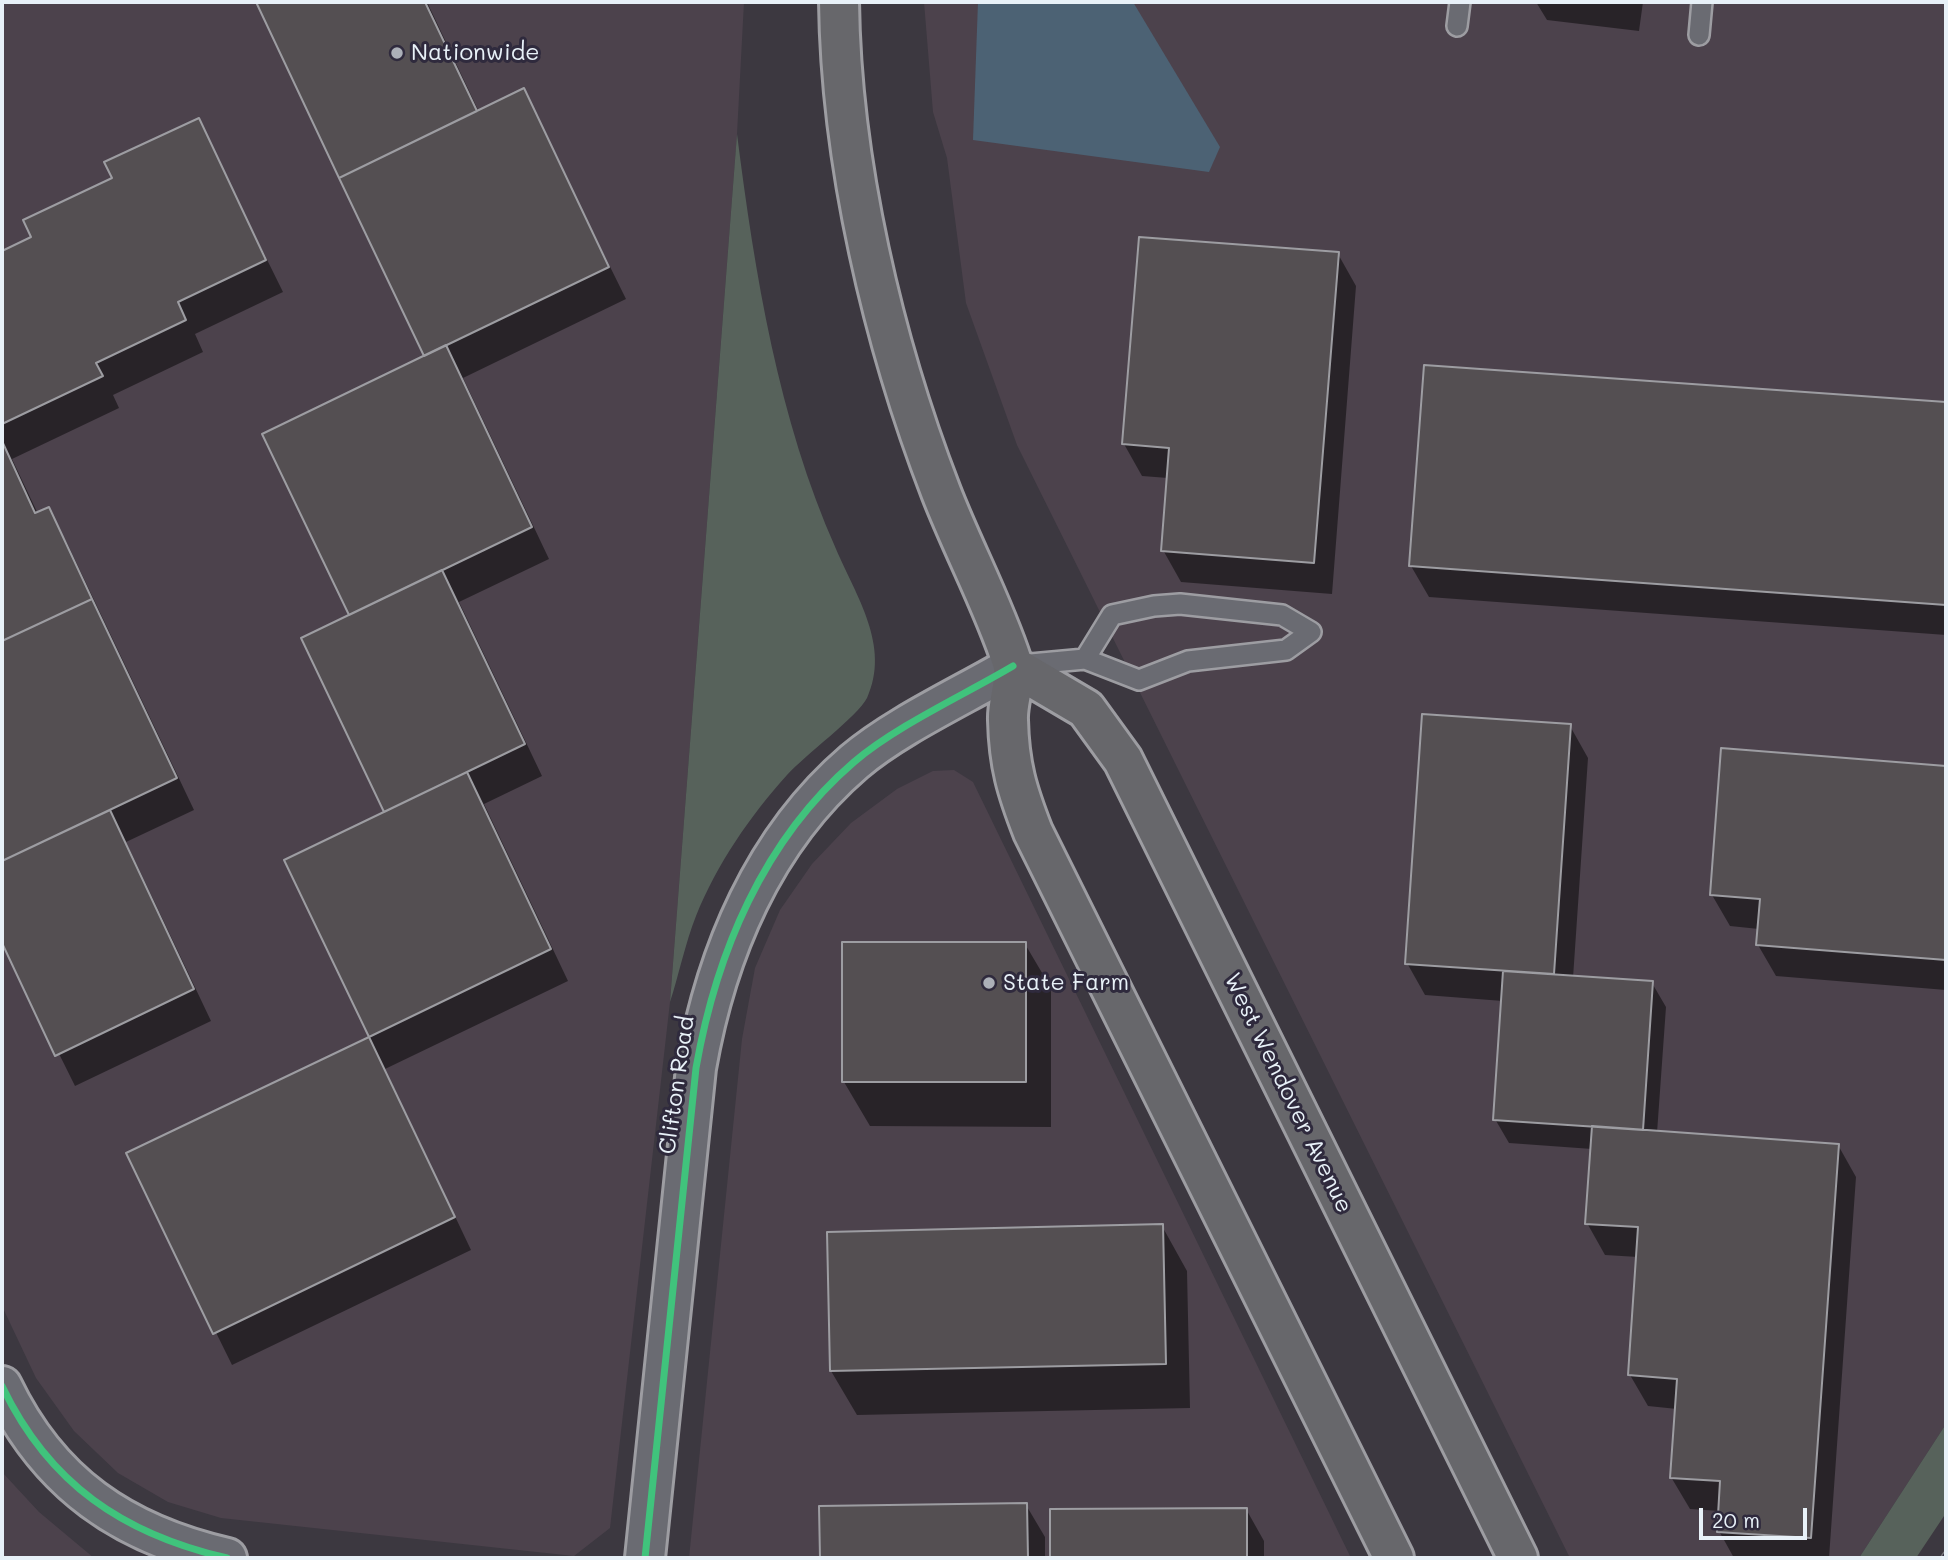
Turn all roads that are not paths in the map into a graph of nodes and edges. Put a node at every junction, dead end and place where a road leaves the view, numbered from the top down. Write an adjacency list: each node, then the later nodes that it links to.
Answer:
1 (839, 2): 7 (highway)
2 (1460, 2): 4 (lane)
3 (1702, 2): 5 (lane)
4 (1457, 26)
5 (1699, 35)
6 (1085, 659): 6 (lane); 7 (lane)
7 (1013, 666): 10 (street, Clifton Road); 11 (highway); 12 (highway, West Wendover Avenue)
8 (2, 1386): 9 (street)
9 (227, 1558)
10 (645, 1558)
11 (1394, 1558)
12 (1518, 1558)

